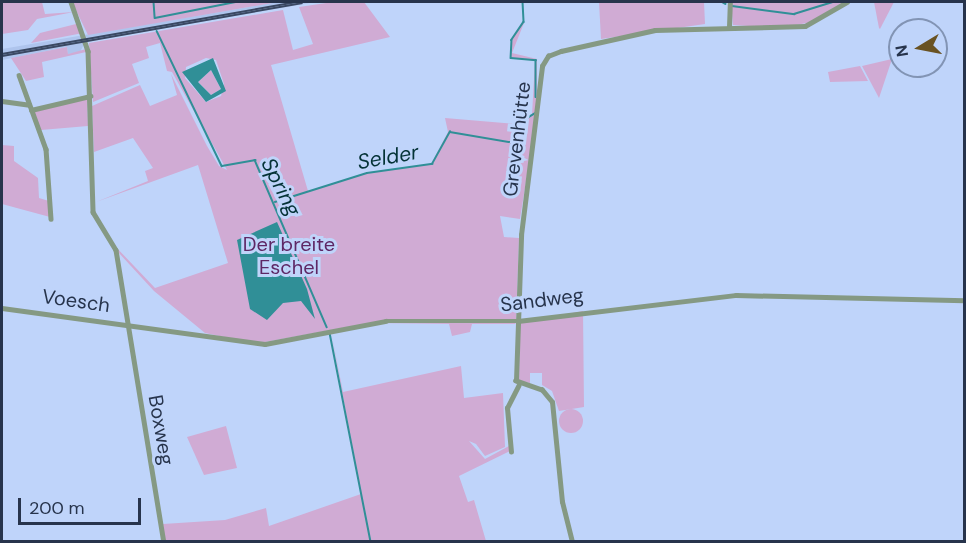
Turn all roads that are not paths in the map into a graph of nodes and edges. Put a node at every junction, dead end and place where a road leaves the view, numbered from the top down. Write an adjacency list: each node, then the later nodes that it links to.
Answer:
1 (71, 2): 8 (street, Voesch)
2 (730, 2): 4 (street)
3 (847, 2): 6 (street, Grevenhütte)
4 (727, 16): 5 (street); 6 (street)
5 (720, 27): 6 (street, Grevenhütte); 14 (street, Grevenhütte)
6 (729, 27)
7 (19, 75): 10 (street)
8 (90, 96): 10 (street); 15 (street, Voesch)
9 (2, 101): 10 (street)
10 (30, 107): 11 (street)
11 (51, 219)
12 (964, 300): 14 (street, Sandweg)
13 (2, 308): 15 (street, Voesch)
14 (518, 321): 15 (street, Sandweg); 16 (street)
15 (127, 324): 18 (street, Boxweg)
16 (518, 386): 17 (street); 19 (street)
17 (511, 452)
18 (164, 542)
19 (572, 542)

